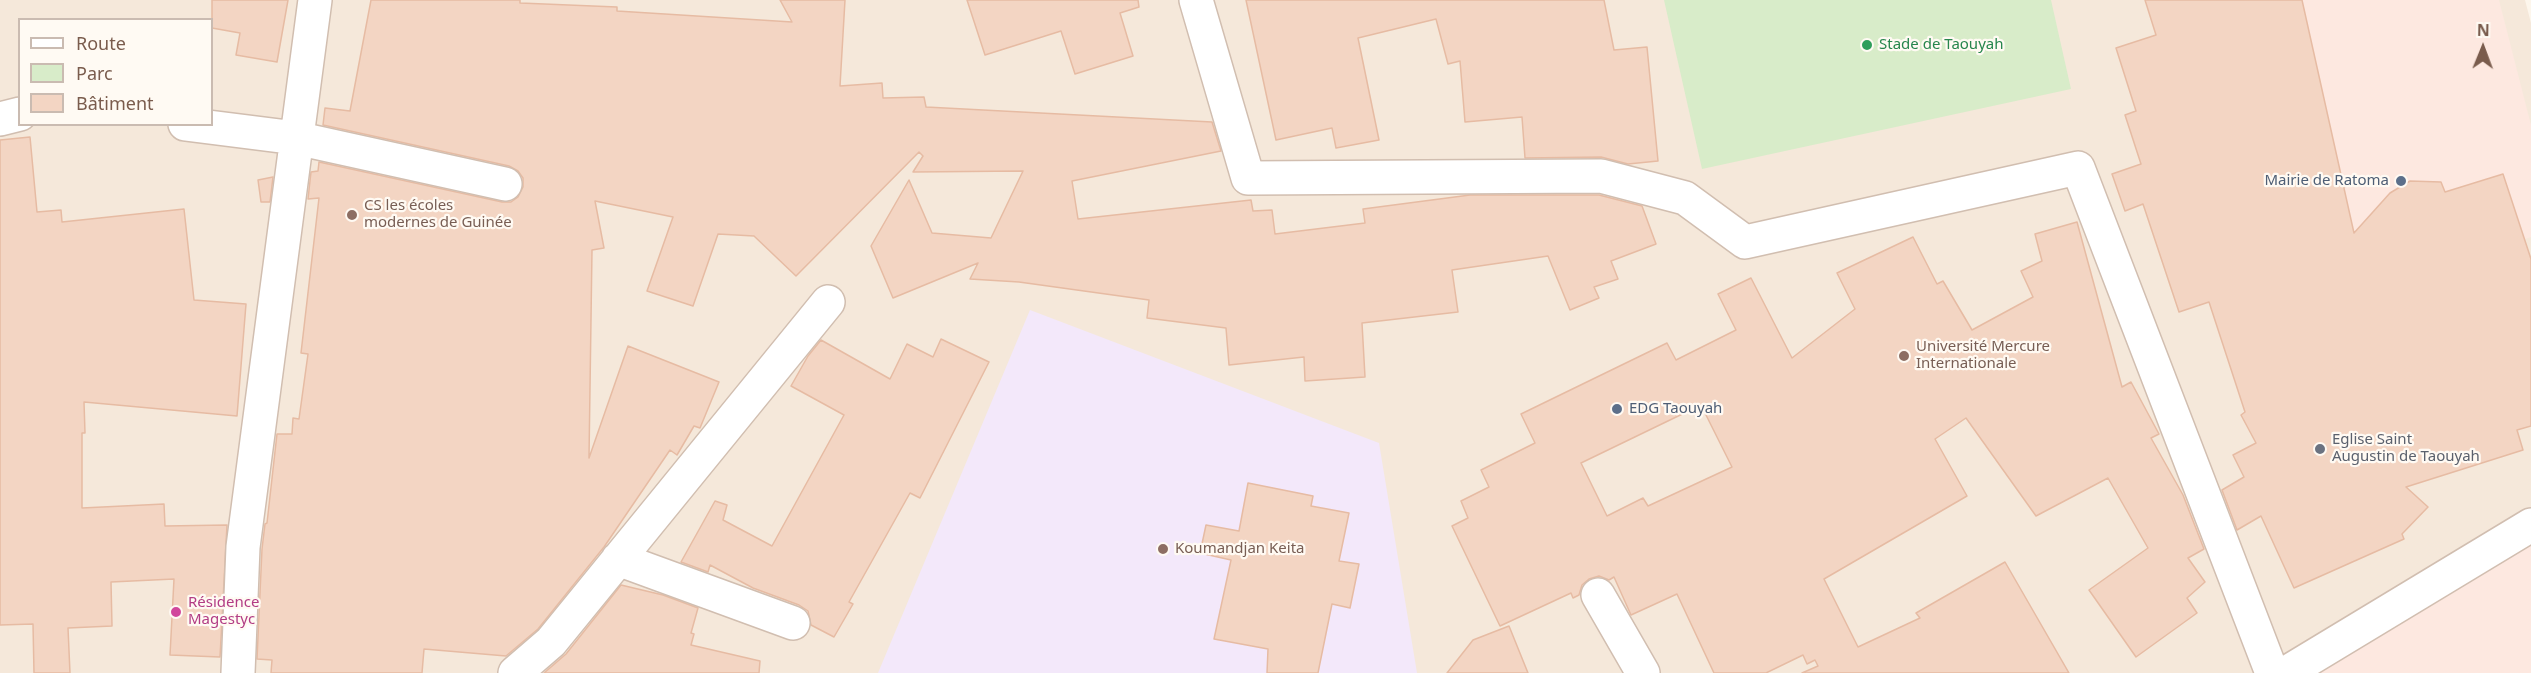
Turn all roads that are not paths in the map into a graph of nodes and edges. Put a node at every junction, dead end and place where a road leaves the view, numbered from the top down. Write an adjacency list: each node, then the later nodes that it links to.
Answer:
1 (315, 0): 6 (street)
2 (1196, 0): 16 (street)
3 (18, 115): 4 (street)
4 (0, 120)
5 (201, 126): 6 (street)
6 (296, 138): 7 (street); 13 (street)
7 (505, 184)
8 (828, 302): 10 (street)
9 (2531, 525): 17 (street)
10 (618, 559): 12 (street); 14 (street)
11 (1599, 595): 15 (street)
12 (793, 623)
13 (238, 673)
14 (515, 673)
15 (1643, 673)
16 (2272, 673)
17 (2286, 673)

